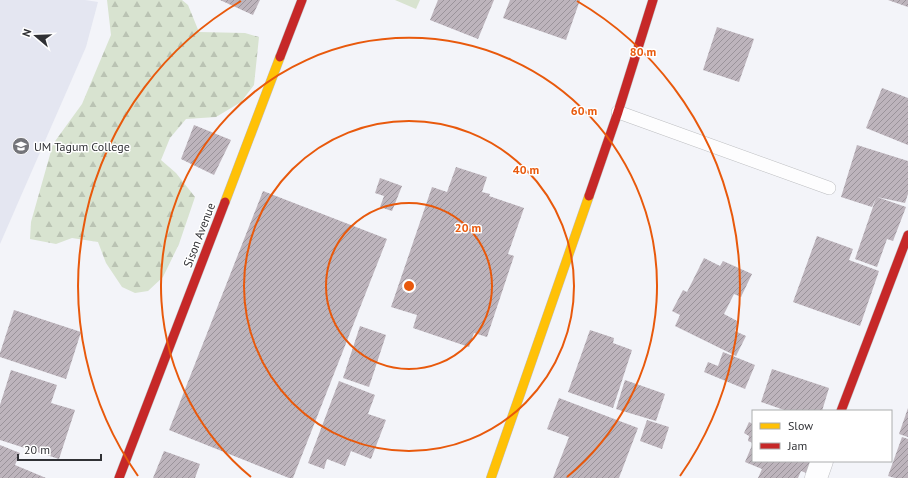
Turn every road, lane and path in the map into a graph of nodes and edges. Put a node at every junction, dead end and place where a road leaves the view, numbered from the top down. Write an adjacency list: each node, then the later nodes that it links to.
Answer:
1 (302, 0): 8 (street, Sison Avenue)
2 (653, 0): 3 (street)
3 (618, 112): 4 (lane); 9 (street)
4 (829, 188)
5 (908, 235): 6 (street)
6 (841, 410)
7 (822, 462): 10 (street)
8 (119, 478)
9 (491, 478)
10 (816, 478)

